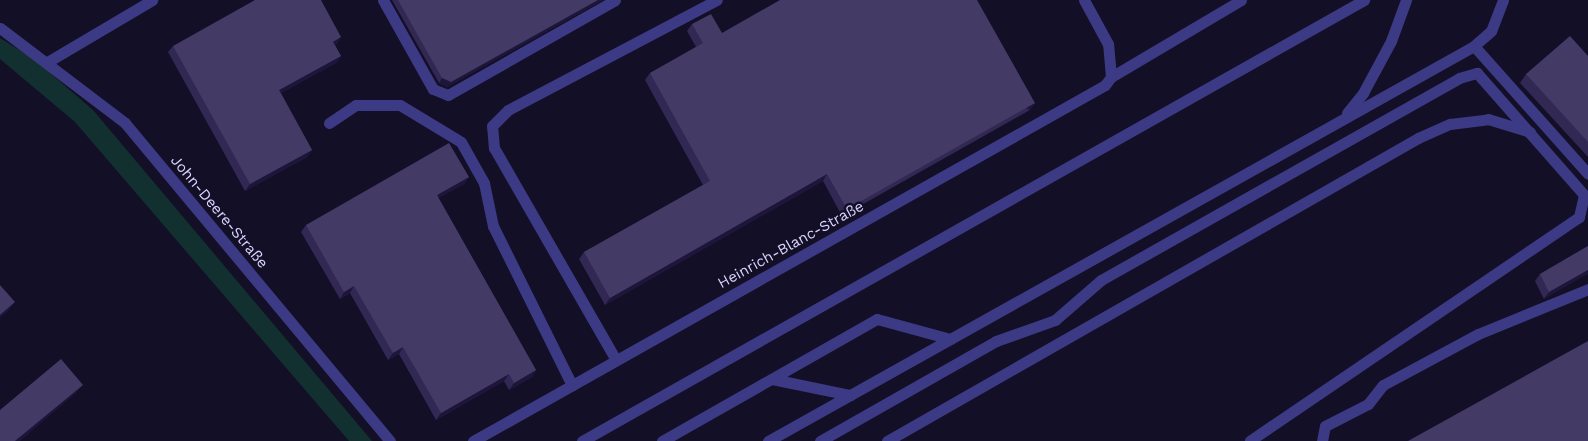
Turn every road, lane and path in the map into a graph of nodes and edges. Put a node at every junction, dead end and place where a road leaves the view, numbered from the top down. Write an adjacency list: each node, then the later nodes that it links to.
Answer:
1 (152, 0): 12 (street)
2 (383, 0): 3 (street)
3 (615, 0)
4 (717, 0): 21 (street)
5 (1084, 0): 13 (street)
6 (1241, 0): 13 (street, Heinrich-Blanc-Straße)
7 (1364, 0): 27 (street)
8 (1406, 0): 14 (street)
9 (1503, 0): 11 (street)
10 (0, 28): 12 (street, John-Deere-Straße)
11 (1474, 46): 14 (street); 17 (street)
12 (49, 61): 25 (street, John-Deere-Straße)
13 (1110, 72): 21 (street, Heinrich-Blanc-Straße)
14 (1343, 118): 20 (street)
15 (329, 122): 23 (street)
16 (1532, 132): 18 (street); 30 (street); 31 (street)
17 (1588, 174)
18 (1587, 202): 32 (street)
19 (1588, 288): 33 (street)
20 (950, 339): 22 (street); 24 (street)
21 (616, 360): 23 (street, Heinrich-Blanc-Straße)
22 (772, 379): 24 (street); 28 (street)
23 (572, 385): 26 (street, Heinrich-Blanc-Straße)
24 (850, 395): 29 (street)
25 (390, 441)
26 (473, 441)
27 (582, 441)
28 (662, 441)
29 (768, 441)
30 (820, 441)
31 (887, 441)
32 (1250, 441)
33 (1322, 441)

